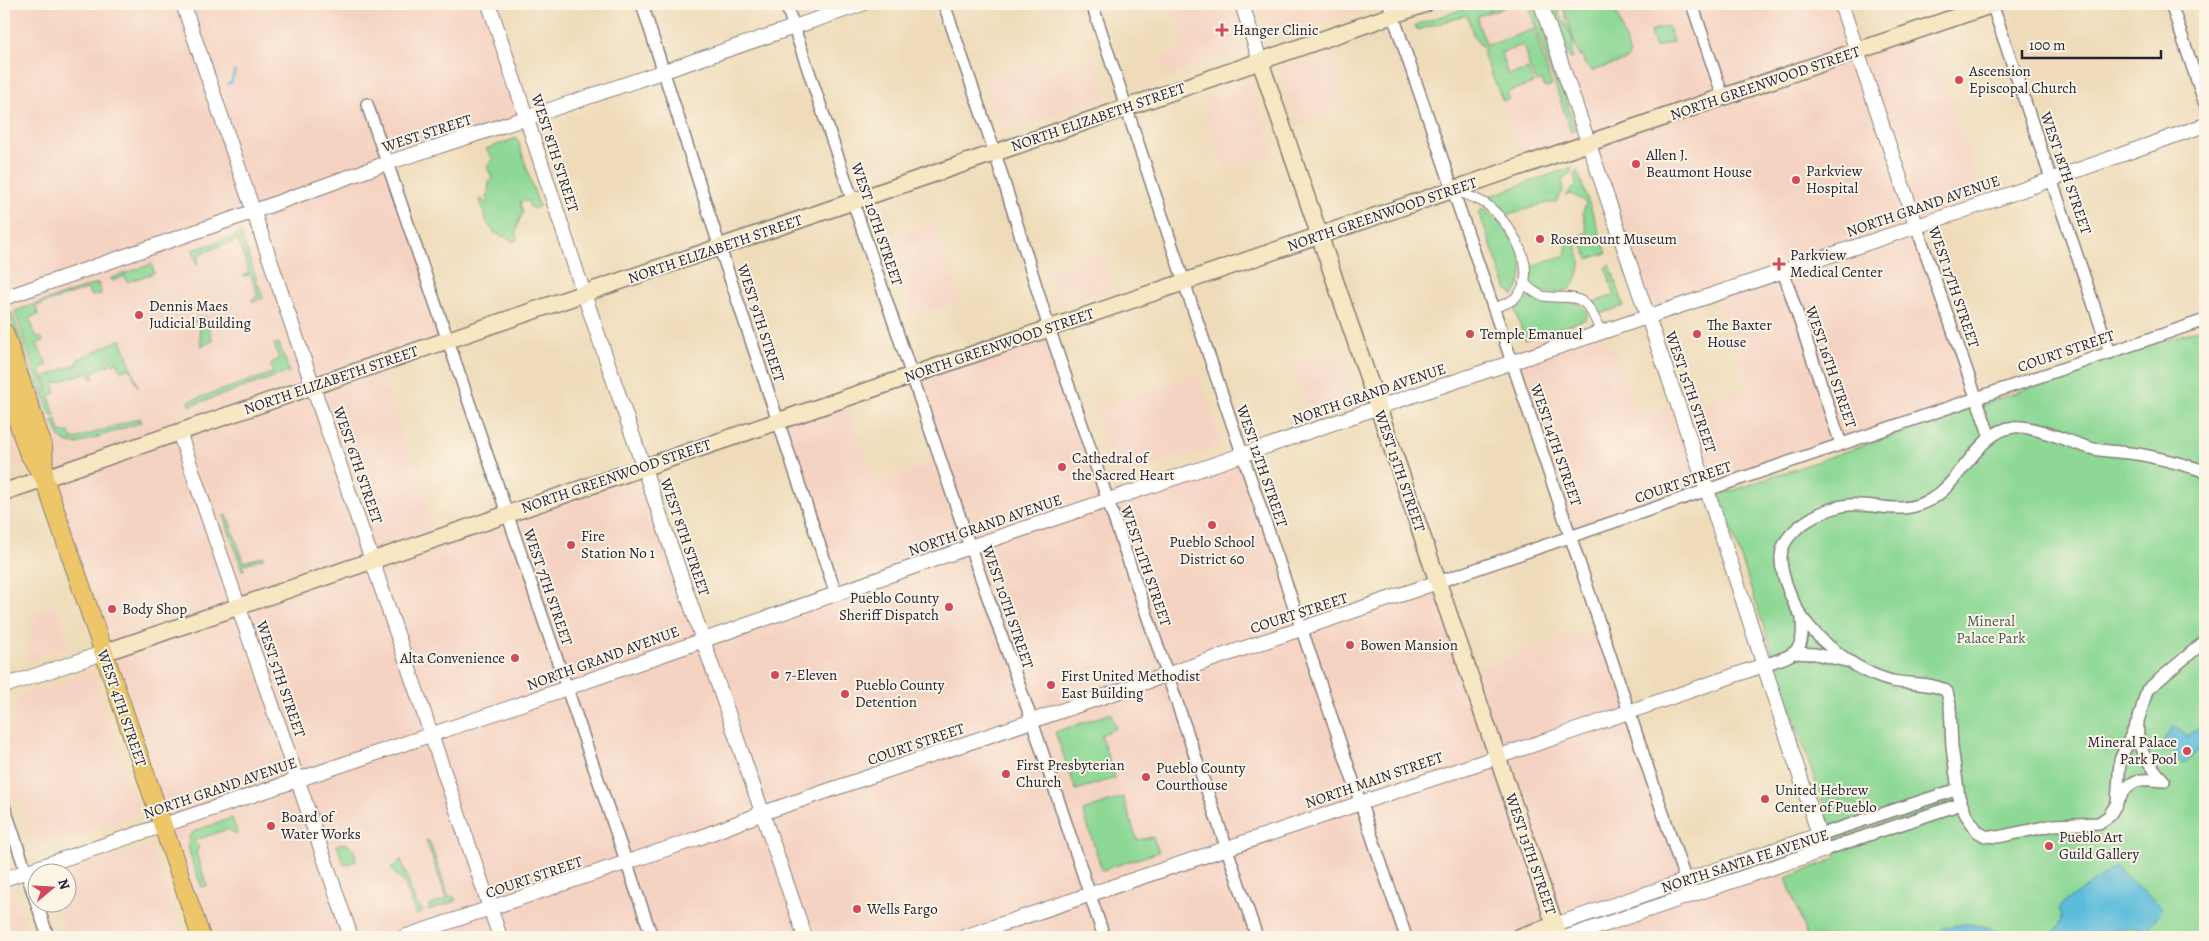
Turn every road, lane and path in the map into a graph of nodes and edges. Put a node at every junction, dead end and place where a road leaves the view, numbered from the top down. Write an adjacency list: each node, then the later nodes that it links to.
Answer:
1 (183, 4): 32 (street, WEST 6TH STREET)
2 (489, 4): 24 (street, WEST 8TH STREET)
3 (642, 4): 19 (street, WEST 9TH STREET)
4 (786, 4): 16 (street, WEST 10TH STREET)
5 (862, 4): 16 (street, WEST STREET)
6 (944, 4): 27 (street, WEST 11TH STREET)
7 (1092, 4): 23 (street, WEST 12TH STREET)
8 (1242, 4): 18 (street, WEST 13TH STREET)
9 (1425, 4): 15 (main road, NORTH ELIZABETH STREET)
10 (1541, 4): 26 (street, WEST 15TH STREET)
11 (1692, 4): 20 (street)
12 (1841, 4): 17 (street, WEST 17TH STREET)
13 (1993, 4): 17 (main road, NORTH GREENWOOD STREET); 29 (street, WEST 18TH STREET)
14 (2171, 4): 22 (street)
15 (1391, 9): 18 (main road, NORTH ELIZABETH STREET); 30 (street, WEST 14TH STREET)
16 (794, 27): 19 (street, WEST STREET); 31 (street, WEST 10TH STREET)
17 (1857, 51): 20 (main road, NORTH GREENWOOD STREET); 33 (street, WEST 17TH STREET)
18 (1260, 61): 23 (main road, NORTH ELIZABETH STREET); 34 (main road, WEST 13TH STREET)
19 (663, 72): 24 (street, WEST STREET); 35 (street, WEST 9TH STREET)
20 (1723, 97): 26 (main road, NORTH GREENWOOD STREET)
21 (367, 104): 28 (street, WEST 7TH STREET)
22 (2205, 104)
23 (1126, 107): 27 (main road, NORTH ELIZABETH STREET); 37 (street, WEST 12TH STREET)
24 (526, 118): 28 (street, WEST STREET); 39 (street, WEST 8TH STREET)
25 (2205, 125): 29 (street, NORTH GRAND AVENUE)
26 (1588, 144): 30 (main road, NORTH GREENWOOD STREET); 42 (street, WEST 15TH STREET)
27 (994, 153): 31 (main road, NORTH ELIZABETH STREET); 44 (street, WEST 11TH STREET)
28 (387, 163): 32 (street, WEST STREET); 47 (street, WEST 7TH STREET)
29 (2051, 178): 33 (street, NORTH GRAND AVENUE); 48 (street, WEST 18TH STREET)
30 (1453, 189): 34 (main road, NORTH GREENWOOD STREET); 38 (street); 41 (street, WEST 14TH STREET)
31 (853, 201): 35 (main road, NORTH ELIZABETH STREET); 50 (street, WEST 10TH STREET)
32 (255, 211): 40 (street, WEST STREET); 52 (street, WEST 6TH STREET)
33 (1916, 225): 36 (street, NORTH GRAND AVENUE); 53 (street, WEST 17TH STREET)
34 (1319, 235): 37 (main road, NORTH GREENWOOD STREET); 54 (main road, WEST 13TH STREET)
35 (720, 248): 39 (main road, NORTH ELIZABETH STREET); 55 (street, WEST 9TH STREET)
36 (1783, 271): 42 (street, NORTH GRAND AVENUE); 58 (street, WEST 16TH STREET)
37 (1184, 282): 44 (main road, NORTH GREENWOOD STREET); 59 (street, WEST 12TH STREET)
38 (1524, 282): 41 (street); 46 (street)
39 (584, 294): 47 (main road, NORTH ELIZABETH STREET); 60 (street, WEST 8TH STREET)
40 (4, 298)
41 (1494, 308): 49 (street, WEST 14TH STREET)
42 (1648, 316): 46 (street, NORTH GRAND AVENUE); 63 (street, WEST 15TH STREET)
43 (2205, 320): 48 (street, COURT STREET)
44 (1049, 328): 50 (main road, NORTH GREENWOOD STREET); 65 (street, WEST 11TH STREET)
45 (4, 332): 62 (main road, WEST 4TH STREET)
46 (1601, 332): 49 (street, NORTH GRAND AVENUE)
47 (447, 340): 52 (main road, NORTH ELIZABETH STREET); 66 (street, WEST 7TH STREET)
48 (2110, 353): 53 (street, COURT STREET)
49 (1512, 362): 54 (street, NORTH GRAND AVENUE); 67 (street, WEST 14TH STREET)
50 (913, 374): 55 (main road, NORTH GREENWOOD STREET); 68 (street, WEST 10TH STREET)
51 (4, 380): 62 (main road, WEST 4TH STREET)
52 (314, 386): 56 (main road, NORTH ELIZABETH STREET); 69 (street, WEST 6TH STREET)
53 (1976, 398): 57 (street, WEST 17TH STREET); 58 (street, COURT STREET)
54 (1378, 407): 59 (street, NORTH GRAND AVENUE); 70 (main road, WEST 13TH STREET)
55 (777, 420): 60 (main road, NORTH GREENWOOD STREET); 71 (street, WEST 9TH STREET)
56 (179, 432): 62 (main road, NORTH ELIZABETH STREET); 72 (street, WEST 5TH STREET)
57 (1990, 438): 61 (street, NORTH MAIN STREET); 73 (street, NORTH MAIN STREET)
58 (1841, 444): 63 (street, COURT STREET)
59 (1242, 455): 65 (street, NORTH GRAND AVENUE); 74 (street, WEST 12TH STREET)
60 (643, 466): 66 (main road, NORTH GREENWOOD STREET); 75 (street, WEST 8TH STREET)
61 (2205, 471)
62 (44, 478): 64 (main road, NORTH ELIZABETH STREET); 77 (main road, WEST 4TH STREET)
63 (1707, 490): 67 (street, COURT STREET); 80 (street, WEST 15TH STREET)
64 (4, 492)
65 (1108, 500): 68 (street, NORTH GRAND AVENUE); 81 (street, WEST 11TH STREET)
66 (507, 514): 69 (main road, NORTH GREENWOOD STREET); 83 (street, WEST 7TH STREET)
67 (1572, 537): 70 (street, COURT STREET); 84 (street, WEST 14TH STREET)
68 (970, 547): 71 (street, NORTH GRAND AVENUE); 86 (street, WEST 10TH STREET)
69 (373, 560): 72 (main road, NORTH GREENWOOD STREET); 87 (street, WEST 6TH STREET)
70 (1438, 582): 74 (street, COURT STREET); 88 (main road, WEST 13TH STREET)
71 (836, 594): 75 (street, NORTH GRAND AVENUE)
72 (238, 606): 77 (main road, NORTH GREENWOOD STREET); 89 (street, WEST 5TH STREET)
73 (1802, 617): 78 (street, NORTH MAIN STREET); 79 (street, NORTH MAIN STREET)
74 (1301, 629): 81 (street, COURT STREET); 91 (street, WEST 12TH STREET)
75 (703, 640): 83 (street, NORTH GRAND AVENUE); 95 (street, WEST 8TH STREET)
76 (2205, 641): 85 (street)
77 (103, 652): 82 (street, NORTH GREENWOOD STREET); 96 (main road, WEST 4TH STREET)
78 (1794, 653): 79 (street, NORTH MAIN STREET); 80 (street, NORTH MAIN STREET)
79 (1846, 661): 90 (street, NORTH MAIN STREET)
80 (1764, 664): 84 (street, NORTH MAIN STREET); 97 (street, WEST 15TH STREET)
81 (1167, 675): 86 (street, COURT STREET); 98 (street, WEST 11TH STREET)
82 (4, 686)
83 (567, 689): 87 (street, NORTH GRAND AVENUE); 100 (street, WEST 7TH STREET)
84 (1630, 712): 88 (street, NORTH MAIN STREET); 103 (street, WEST 14TH STREET)
85 (2139, 718): 92 (street); 92 (street)
86 (1032, 721): 95 (street, COURT STREET); 104 (street, WEST 10TH STREET)
87 (431, 735): 89 (street, NORTH GRAND AVENUE); 106 (street, WEST 6TH STREET)
88 (1496, 756): 91 (street, NORTH MAIN STREET); 107 (main road, WEST 13TH STREET)
89 (298, 778): 96 (street, NORTH GRAND AVENUE); 110 (street, WEST 5TH STREET)
90 (1958, 789): 93 (street); 97 (street, NORTH SANTA FE AVENUE)
91 (1361, 802): 98 (street, NORTH MAIN STREET); 118 (street, WEST 12TH STREET)
92 (2117, 802): 93 (street)
93 (1961, 804): 99 (street, NORTH SANTA FE AVENUE)
94 (4, 806): 101 (street)
95 (763, 813): 100 (street, COURT STREET); 114 (street, WEST 8TH STREET)
96 (162, 824): 101 (street, NORTH GRAND AVENUE); 109 (main road, WEST 4TH STREET)
97 (1819, 835): 99 (street, WEST 15TH STREET); 103 (street, NORTH SANTA FE AVENUE)
98 (1226, 848): 104 (street, NORTH MAIN STREET); 117 (street, WEST 11TH STREET)
99 (1824, 850): 105 (street, NORTH SANTA FE AVENUE)
100 (626, 863): 106 (street, COURT STREET); 113 (street, WEST 7TH STREET)
101 (26, 871): 102 (street, NORTH GRAND AVENUE); 108 (street)
102 (4, 879)
103 (1685, 880): 105 (street, WEST 14TH STREET); 107 (street, NORTH SANTA FE AVENUE)
104 (1090, 895): 115 (street, NORTH MAIN STREET); 116 (street, WEST 10TH STREET)
105 (1690, 897): 120 (street, NORTH SANTA FE AVENUE)
106 (490, 908): 111 (street, COURT STREET); 112 (street, WEST 6TH STREET)
107 (1557, 931): 119 (main road, NORTH SANTA FE AVENUE)
108 (48, 937)
109 (201, 937)
110 (351, 937)
111 (404, 937)
112 (500, 937)
113 (652, 937)
114 (805, 937)
115 (964, 937)
116 (1104, 937)
117 (1257, 937)
118 (1406, 937)
119 (1519, 937)
120 (1568, 937)

